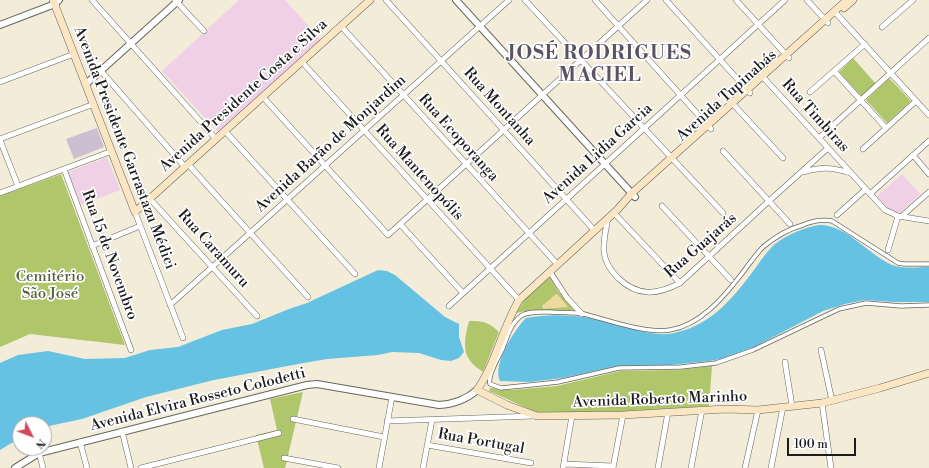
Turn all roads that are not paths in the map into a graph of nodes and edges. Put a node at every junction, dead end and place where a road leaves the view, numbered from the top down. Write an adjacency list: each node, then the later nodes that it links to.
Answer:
1 (92, 0): 28 (street)
2 (370, 0): 22 (main road, Avenida Presidente Costa e Silva)
3 (386, 0): 34 (street, Rua Montanha)
4 (456, 0): 23 (street)
5 (507, 0): 23 (street, Avenida Barão de Monjardim)
6 (525, 0): 32 (street)
7 (595, 0): 24 (street)
8 (647, 0): 24 (street)
9 (666, 0): 33 (street)
10 (736, 0): 20 (street)
11 (785, 0): 20 (street, Avenida Lidia Garcia)
12 (807, 0): 19 (street)
13 (847, 0): 18 (main road, Avenida Tupinabás)
14 (854, 0): 18 (main road, Avenida Tupinabás)
15 (913, 0): 25 (street)
16 (56, 1): 21 (street); 30 (main road, Avenida Presidente Garrastazu Médici)
17 (177, 1): 26 (street); 28 (street)
18 (836, 13): 19 (main road, Avenida Tupinabás); 29 (street)
19 (826, 21): 31 (main road, Avenida Tupinabás)
20 (758, 24): 31 (street); 33 (street, Avenida Lidia Garcia)
21 (0, 25)
22 (341, 26): 35 (main road, Avenida Presidente Costa e Silva); 44 (street, Rua Ecoporanga)
23 (480, 26): 34 (street, Avenida Barão de Monjardim); 45 (street)
24 (618, 26): 32 (street); 46 (street)
25 (882, 27)
26 (204, 31)
27 (929, 38): 38 (street)
28 (131, 43): 36 (street); 61 (street)
29 (864, 44): 37 (street); 38 (street)
30 (74, 54): 40 (street); 41 (main road, Avenida Presidente Garrastazu Médici)
31 (787, 56): 39 (main road, Avenida Tupinabás)
32 (581, 60): 45 (street); 54 (street)
33 (719, 60): 42 (street); 46 (street, Avenida Lidia Garcia)
34 (441, 61): 44 (street, Avenida Barão de Monjardim); 57 (street, Rua Montanha)
35 (302, 62): 47 (main road, Avenida Presidente Costa e Silva); 56 (street, Rua Mantenopólis)
36 (101, 71): 41 (street); 72 (street)
37 (834, 71): 43 (street); 48 (street)
38 (891, 73): 48 (street); 49 (street)
39 (764, 78): 42 (main road, Avenida Tupinabás); 59 (street, Rua Timbiras)
40 (0, 82)
41 (86, 84): 50 (main road, Avenida Presidente Garrastazu Médici)
42 (748, 92): 51 (main road, Avenida Tupinabás)
43 (810, 92)
44 (403, 95): 56 (street, Avenida Barão de Monjardim); 71 (street, Rua Ecoporanga)
45 (543, 95): 57 (street); 70 (street)
46 (680, 95): 53 (street); 54 (street, Avenida Lidia Garcia)
47 (263, 97): 58 (main road, Avenida Presidente Costa e Silva); 73 (street)
48 (860, 101): 55 (street); 59 (street)
49 (916, 101): 52 (street); 55 (street)
50 (94, 104): 60 (street); 65 (main road, Avenida Presidente Garrastazu Médici)
51 (734, 105): 53 (main road, Avenida Tupinabás); 68 (street)
52 (929, 115)
53 (709, 127): 69 (main road, Avenida Tupinabás)
54 (644, 128): 69 (street); 70 (street, Avenida Lidia Garcia)
55 (886, 128): 64 (street)
56 (364, 130): 73 (street, Avenida Barão de Monjardim); 87 (street, Rua Mantenopólis)
57 (504, 130): 71 (street); 85 (street, Rua Montanha)
58 (225, 131): 61 (main road, Avenida Presidente Costa e Silva); 86 (street)
59 (819, 138): 63 (street, Rua Timbiras)
60 (0, 139): 78 (street)
61 (216, 139): 72 (main road, Avenida Presidente Costa e Silva)
62 (929, 141): 67 (street)
63 (828, 148): 75 (street, Rua Guajarás); 76 (street, Rua Timbiras)
64 (863, 149)
65 (112, 151): 74 (street); 91 (main road, Avenida Presidente Garrastazu Médici)
66 (723, 151): 88 (street)
67 (913, 155): 77 (street); 82 (street)
68 (783, 158)
69 (673, 160): 83 (main road, Avenida Tupinabás); 92 (street)
70 (605, 163): 83 (street); 85 (street, Avenida Lidia Garcia)
71 (466, 164): 87 (street); 102 (street, Rua Ecoporanga)
72 (187, 166): 84 (main road, Avenida Presidente Costa e Silva); 101 (street)
73 (325, 166): 86 (street, Avenida Barão de Monjardim); 97 (street)
74 (64, 169): 78 (street); 103 (street, Rua 15 de Novembro)
75 (801, 172): 76 (street); 88 (street, Rua Guajarás)
76 (851, 173): 79 (street)
77 (929, 174)
78 (18, 186): 81 (street)
79 (866, 189): 82 (street); 93 (street)
80 (929, 192): 94 (street)
81 (0, 193)
82 (870, 194): 94 (street)
83 (634, 195): 90 (main road, Avenida Tupinabás)
84 (150, 199): 91 (main road, Avenida Presidente Costa e Silva); 108 (street, Rua Caramuru)
85 (566, 199): 100 (street, Rua Montanha); 102 (street, Avenida Lidia Garcia)
86 (288, 200): 101 (street, Avenida Barão de Monjardim); 111 (street)
87 (427, 200): 97 (street); 109 (street, Rua Mantenopólis)
88 (769, 201): 98 (street); 105 (street, Rua Guajarás)
89 (662, 206): 105 (street)
90 (616, 211): 95 (main road, Avenida Tupinabás); 113 (street)
91 (135, 212): 99 (street, Avenida Presidente Garrastazu Médici)
92 (723, 213)
93 (837, 215)
94 (900, 216): 96 (street); 104 (street)
95 (608, 218): 100 (main road, Avenida Tupinabás); 113 (street, Rua Guajarás)
96 (929, 221)
97 (400, 224): 114 (street)
98 (790, 224)
99 (140, 226): 103 (street); 117 (street, Avenida Presidente Garrastazu Médici)
100 (595, 230): 107 (main road, Avenida Tupinabás)
101 (250, 233): 108 (street, Avenida Barão de Monjardim); 115 (street)
102 (528, 233): 107 (street, Rua Ecoporanga); 109 (street, Avenida Lidia Garcia)
103 (92, 246): 123 (street, Rua 15 de Novembro)
104 (888, 250)
105 (709, 257): 112 (street); 113 (street, Rua Guajarás)
106 (929, 264): 120 (street)
107 (558, 265): 110 (main road, Avenida Tupinabás)
108 (213, 267): 117 (street, Avenida Barão de Monjardim); 121 (street, Rua Caramuru)
109 (490, 268): 114 (street, Avenida Lidia Garcia); 116 (street, Rua Mantenopólis)
110 (550, 272): 116 (main road, Avenida Tupinabás); 120 (street)
111 (355, 274)
112 (731, 280)
113 (680, 284)
114 (463, 292): 119 (street, Avenida Lidia Garcia)
115 (308, 297)
116 (519, 300): 127 (main road, Avenida Tupinabás)
117 (170, 305): 122 (street, Avenida Presidente Garrastazu Médici)
118 (929, 305): 120 (street)
119 (449, 306)
120 (582, 314)
121 (257, 316)
122 (182, 338)
123 (131, 350)
124 (821, 350): 129 (street)
125 (785, 362): 131 (street)
126 (929, 373): 129 (main road, Avenida Roberto Marinho)
127 (477, 390): 128 (street, Avenida Tupinabás); 137 (main road)
128 (392, 397): 141 (street); 142 (street, Avenida Elvira Rosseto Colodetti)
129 (832, 401): 130 (main road, Avenida Roberto Marinho)
130 (822, 403): 131 (main road, Avenida Roberto Marinho); 166 (street)
131 (792, 406): 132 (main road, Avenida Roberto Marinho)
132 (783, 407): 134 (main road, Avenida Roberto Marinho); 165 (street)
133 (702, 410): 134 (main road, Avenida Roberto Marinho); 135 (main road, Avenida Roberto Marinho); 163 (street)
134 (758, 410): 164 (street)
135 (668, 412): 136 (main road, Avenida Roberto Marinho); 162 (street)
136 (623, 415): 138 (main road, Avenida Roberto Marinho); 153 (street)
137 (537, 416): 138 (main road, Avenida Roberto Marinho); 140 (street, Avenida Roberto Marinho)
138 (572, 416): 152 (street)
139 (292, 419): 144 (street)
140 (432, 420): 141 (street, Avenida Roberto Marinho); 146 (street)
141 (387, 421): 144 (street)
142 (122, 431): 145 (street, Avenida Elvira Rosseto Colodetti); 157 (street)
143 (279, 433): 158 (street)
144 (384, 437): 160 (street)
145 (80, 442): 147 (street, Avenida Elvira Rosseto Colodetti); 156 (street)
146 (427, 445): 151 (street, Rua Portugal); 161 (street)
147 (52, 450)
148 (34, 456): 154 (street, Avenida Elvira Rosseto Colodetti)
149 (40, 456): 155 (street)
150 (284, 458): 159 (street)
151 (531, 463)
152 (563, 466): 153 (street)
153 (613, 467)
154 (15, 468)
155 (43, 468)
156 (86, 468)
157 (131, 468)
158 (141, 468)
159 (338, 468)
160 (379, 468)
161 (423, 468)
162 (658, 468)
163 (691, 468)
164 (745, 468)
165 (771, 468)
166 (831, 468)

